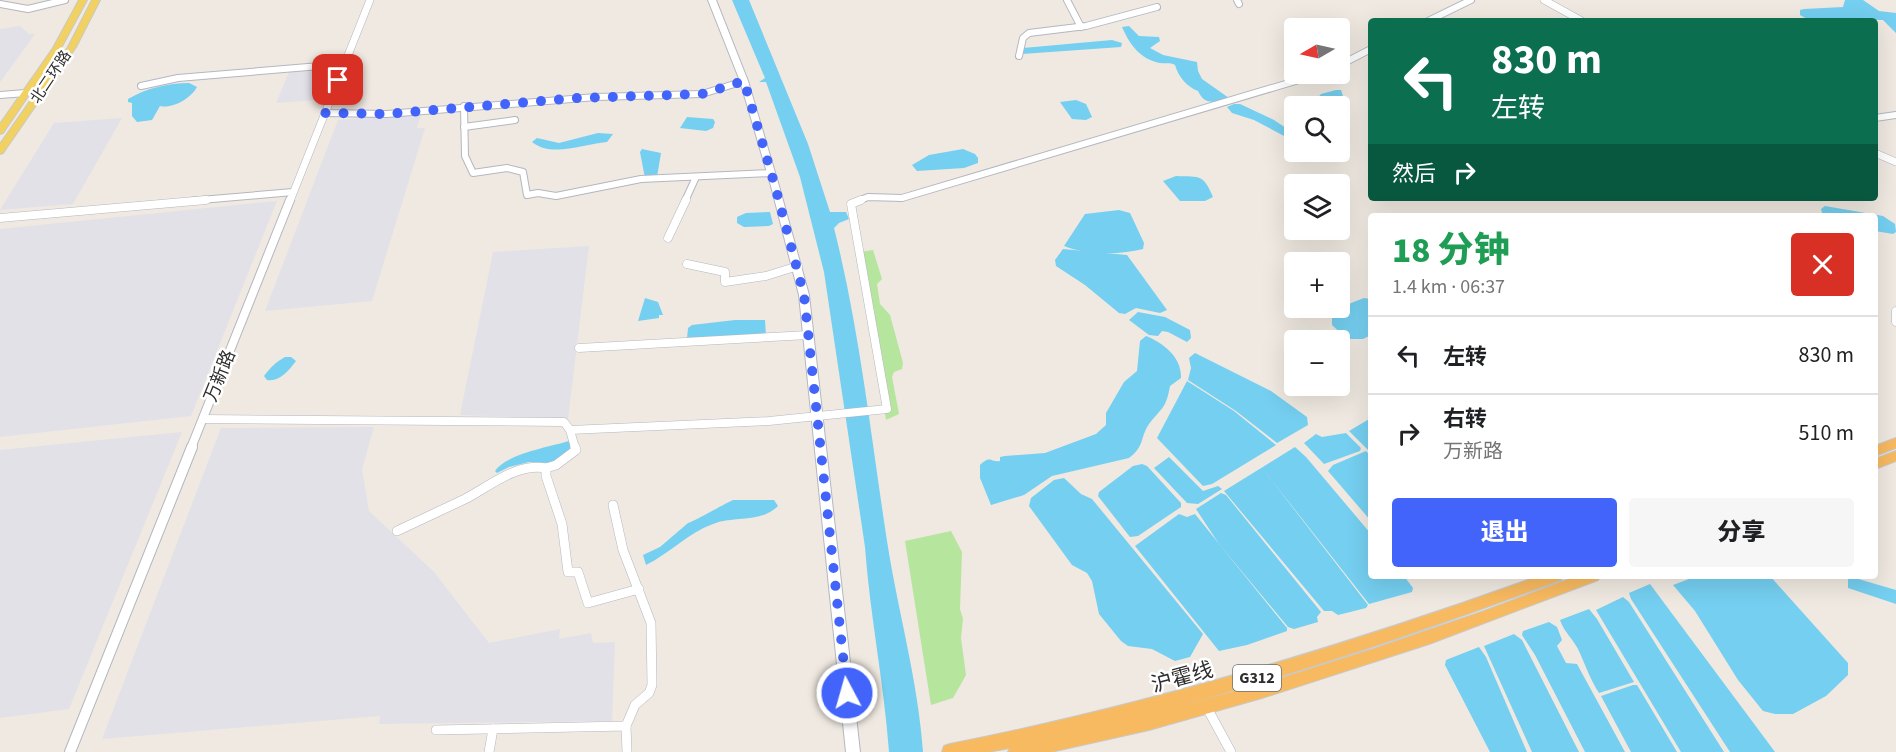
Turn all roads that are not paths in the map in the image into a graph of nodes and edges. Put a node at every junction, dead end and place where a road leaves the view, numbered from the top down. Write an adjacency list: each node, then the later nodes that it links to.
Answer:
1 (65, 0): 9 (street)
2 (83, 0): 22 (main road, 北二环路)
3 (96, 0): 21 (main road, 北二环路)
4 (370, 0): 17 (street, 万新路)
5 (712, 0): 18 (main road)
6 (1067, 0): 13 (street)
7 (1471, 0): 11 (street)
8 (1544, 0): 12 (street)
9 (0, 4)
10 (1157, 7): 13 (street)
11 (1434, 18)
12 (1577, 18)
13 (1081, 27): 15 (street)
14 (1368, 50): 16 (street)
15 (1019, 56)
16 (1350, 59)
17 (344, 64): 20 (street); 25 (street, 万新路)
18 (744, 81): 24 (street); 34 (main road)
19 (1285, 84): 45 (street)
20 (141, 86)
21 (41, 91): 22 (main road); 31 (main road, 北二环路)
22 (26, 93): 23 (street); 30 (main road, 北二环路)
23 (0, 95)
24 (464, 106): 25 (street); 29 (street)
25 (325, 113): 36 (street, 万新路)
26 (1896, 115): 27 (street)
27 (1878, 118)
28 (514, 120): 29 (street)
29 (464, 127): 35 (street)
30 (0, 131)
31 (0, 152)
32 (1878, 154): 33 (street)
33 (1896, 162)
34 (771, 173): 35 (street); 40 (main road)
35 (696, 177): 38 (street)
36 (293, 192): 37 (street); 46 (street, 万新路)
37 (0, 218)
38 (668, 238)
39 (687, 264): 40 (street)
40 (798, 266): 43 (main road)
41 (1896, 311): 42 (street)
42 (1896, 322)
43 (808, 335): 44 (street); 45 (main road)
44 (579, 348)
45 (822, 418): 47 (street); 65 (main road)
46 (203, 420): 47 (street); 62 (street, 万新路)
47 (570, 430): 52 (street)
48 (1896, 443): 49 (highway)
49 (1878, 450)
50 (1896, 456): 51 (highway)
51 (1878, 463)
52 (546, 468): 54 (street); 57 (street)
53 (613, 505): 57 (street)
54 (397, 531)
55 (1548, 579): 66 (highway, 沪霍线 / G312)
56 (1585, 579): 58 (highway, 沪霍线 / G312)
57 (639, 589): 59 (street)
58 (1206, 706): 67 (highway, 沪霍线 / G312); 68 (street)
59 (626, 726): 60 (street); 64 (street)
60 (493, 729): 61 (street); 63 (street)
61 (436, 730)
62 (70, 752)
63 (489, 752)
64 (627, 752)
65 (853, 752)
66 (950, 752)
67 (1016, 752)
68 (1231, 752)

